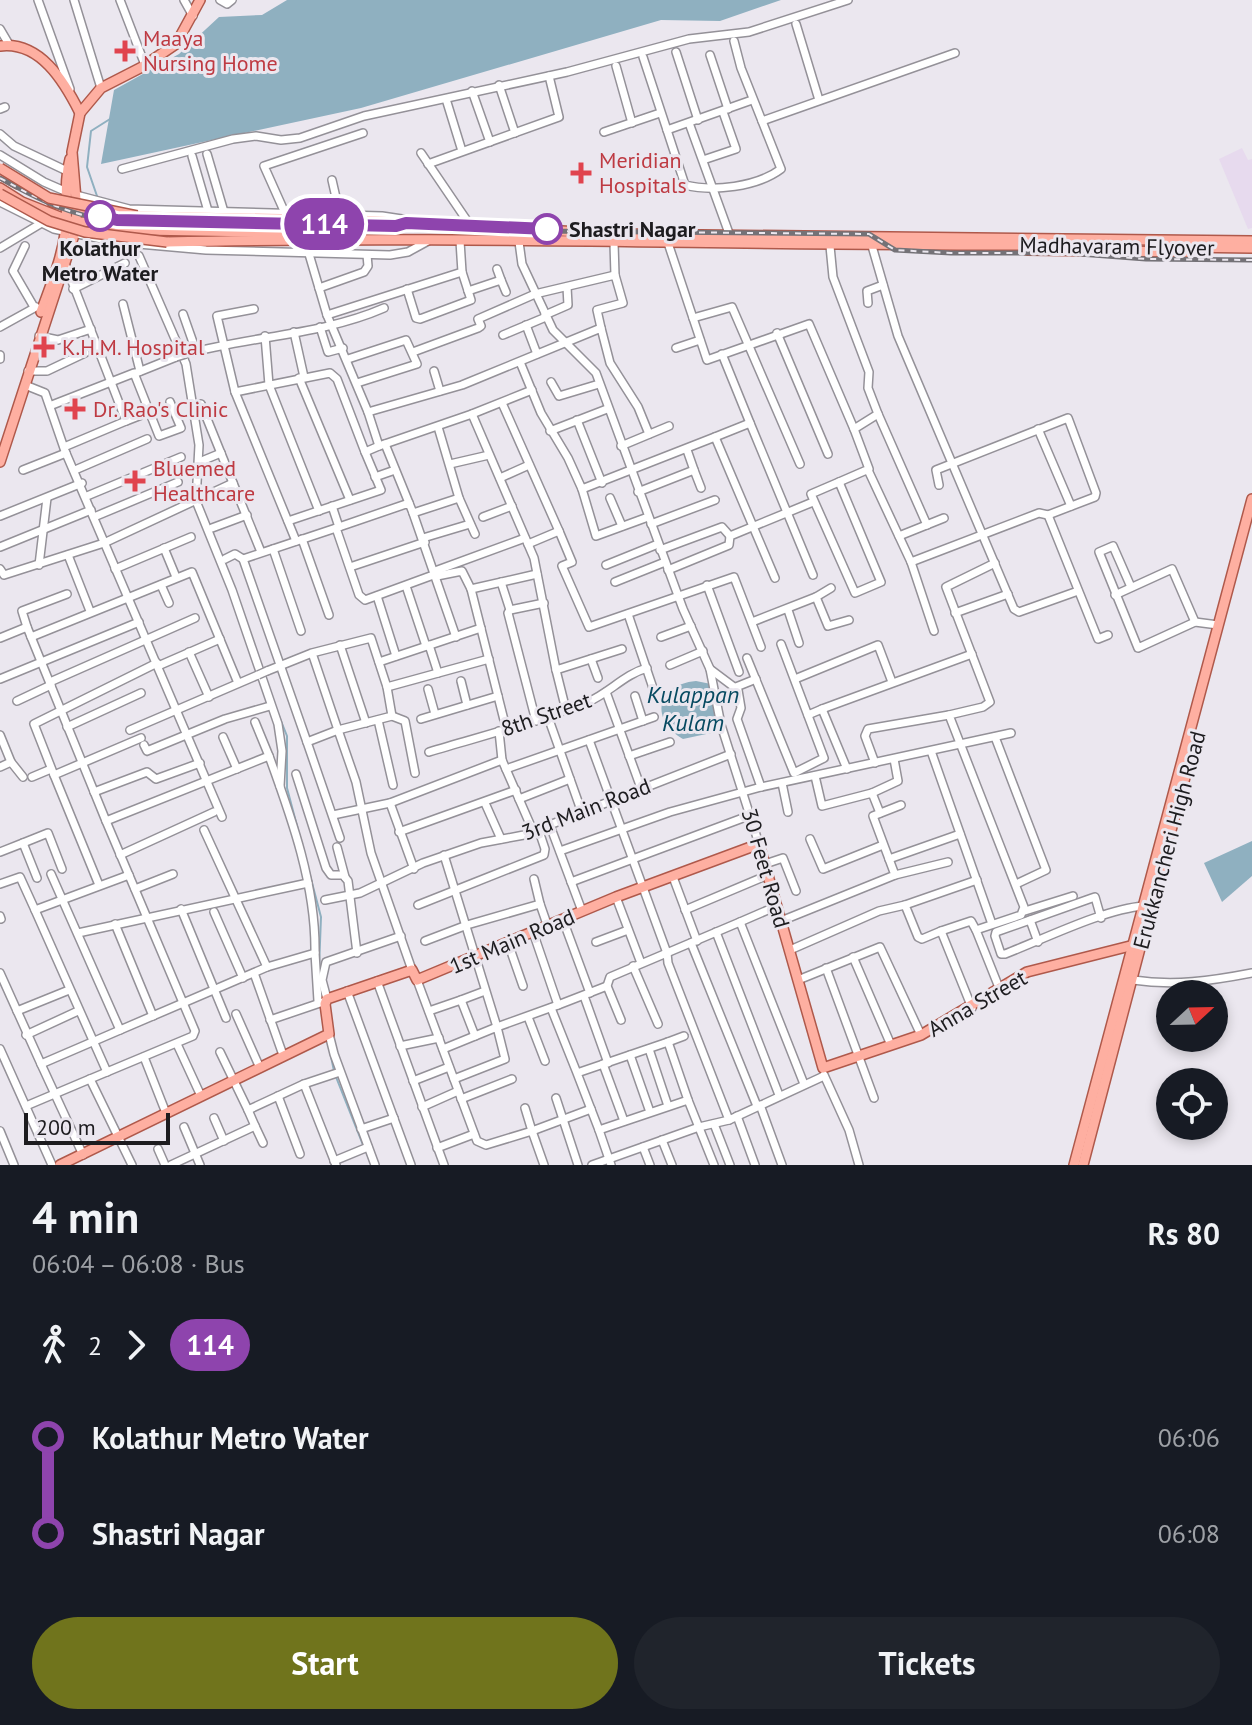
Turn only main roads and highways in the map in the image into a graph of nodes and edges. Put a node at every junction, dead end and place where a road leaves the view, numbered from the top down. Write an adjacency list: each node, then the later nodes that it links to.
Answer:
1 (200, 0): 3 (main road)
2 (5, 46): 3 (main road)
3 (80, 113): 5 (main road)
4 (0, 171): 8 (main road); 14 (main road, bridge)
5 (70, 178): 7 (main road); 7 (main road)
6 (0, 191): 10 (main road); 20 (main road, bridge)
7 (72, 194): 8 (main road); 9 (main road); 11 (main road); 12 (main road)
8 (48, 200): 9 (main road)
9 (67, 207): 11 (main road); 13 (main road)
10 (38, 209): 13 (main road); 15 (main road)
11 (77, 211): 12 (main road); 13 (main road)
12 (91, 213): 14 (main road)
13 (70, 221): 16 (main road); 18 (main road)
14 (406, 223): 21 (main road)
15 (40, 224)
16 (140, 230): 17 (main road); 22 (main road)
17 (152, 230): 20 (main road); 23 (main road)
18 (70, 234): 25 (main road); 25 (main road)
19 (1252, 238): 21 (main road)
20 (405, 240): 21 (main road)
21 (990, 241): 24 (main road)
22 (126, 242)
23 (140, 244)
24 (1252, 251)
25 (29, 367): 26 (main road)
26 (5, 430): 27 (main road)
27 (1, 458)
28 (1252, 499): 31 (main road)
29 (1252, 514): 35 (main road, Erukkancheri High Road)
30 (759, 844): 32 (main road, 30 Feet Road); 33 (main road, 1st Main Road)
31 (1134, 945): 32 (main road, Anna Street); 34 (main road)
32 (823, 1072)
33 (60, 1165)
34 (1074, 1165)
35 (1083, 1165)

